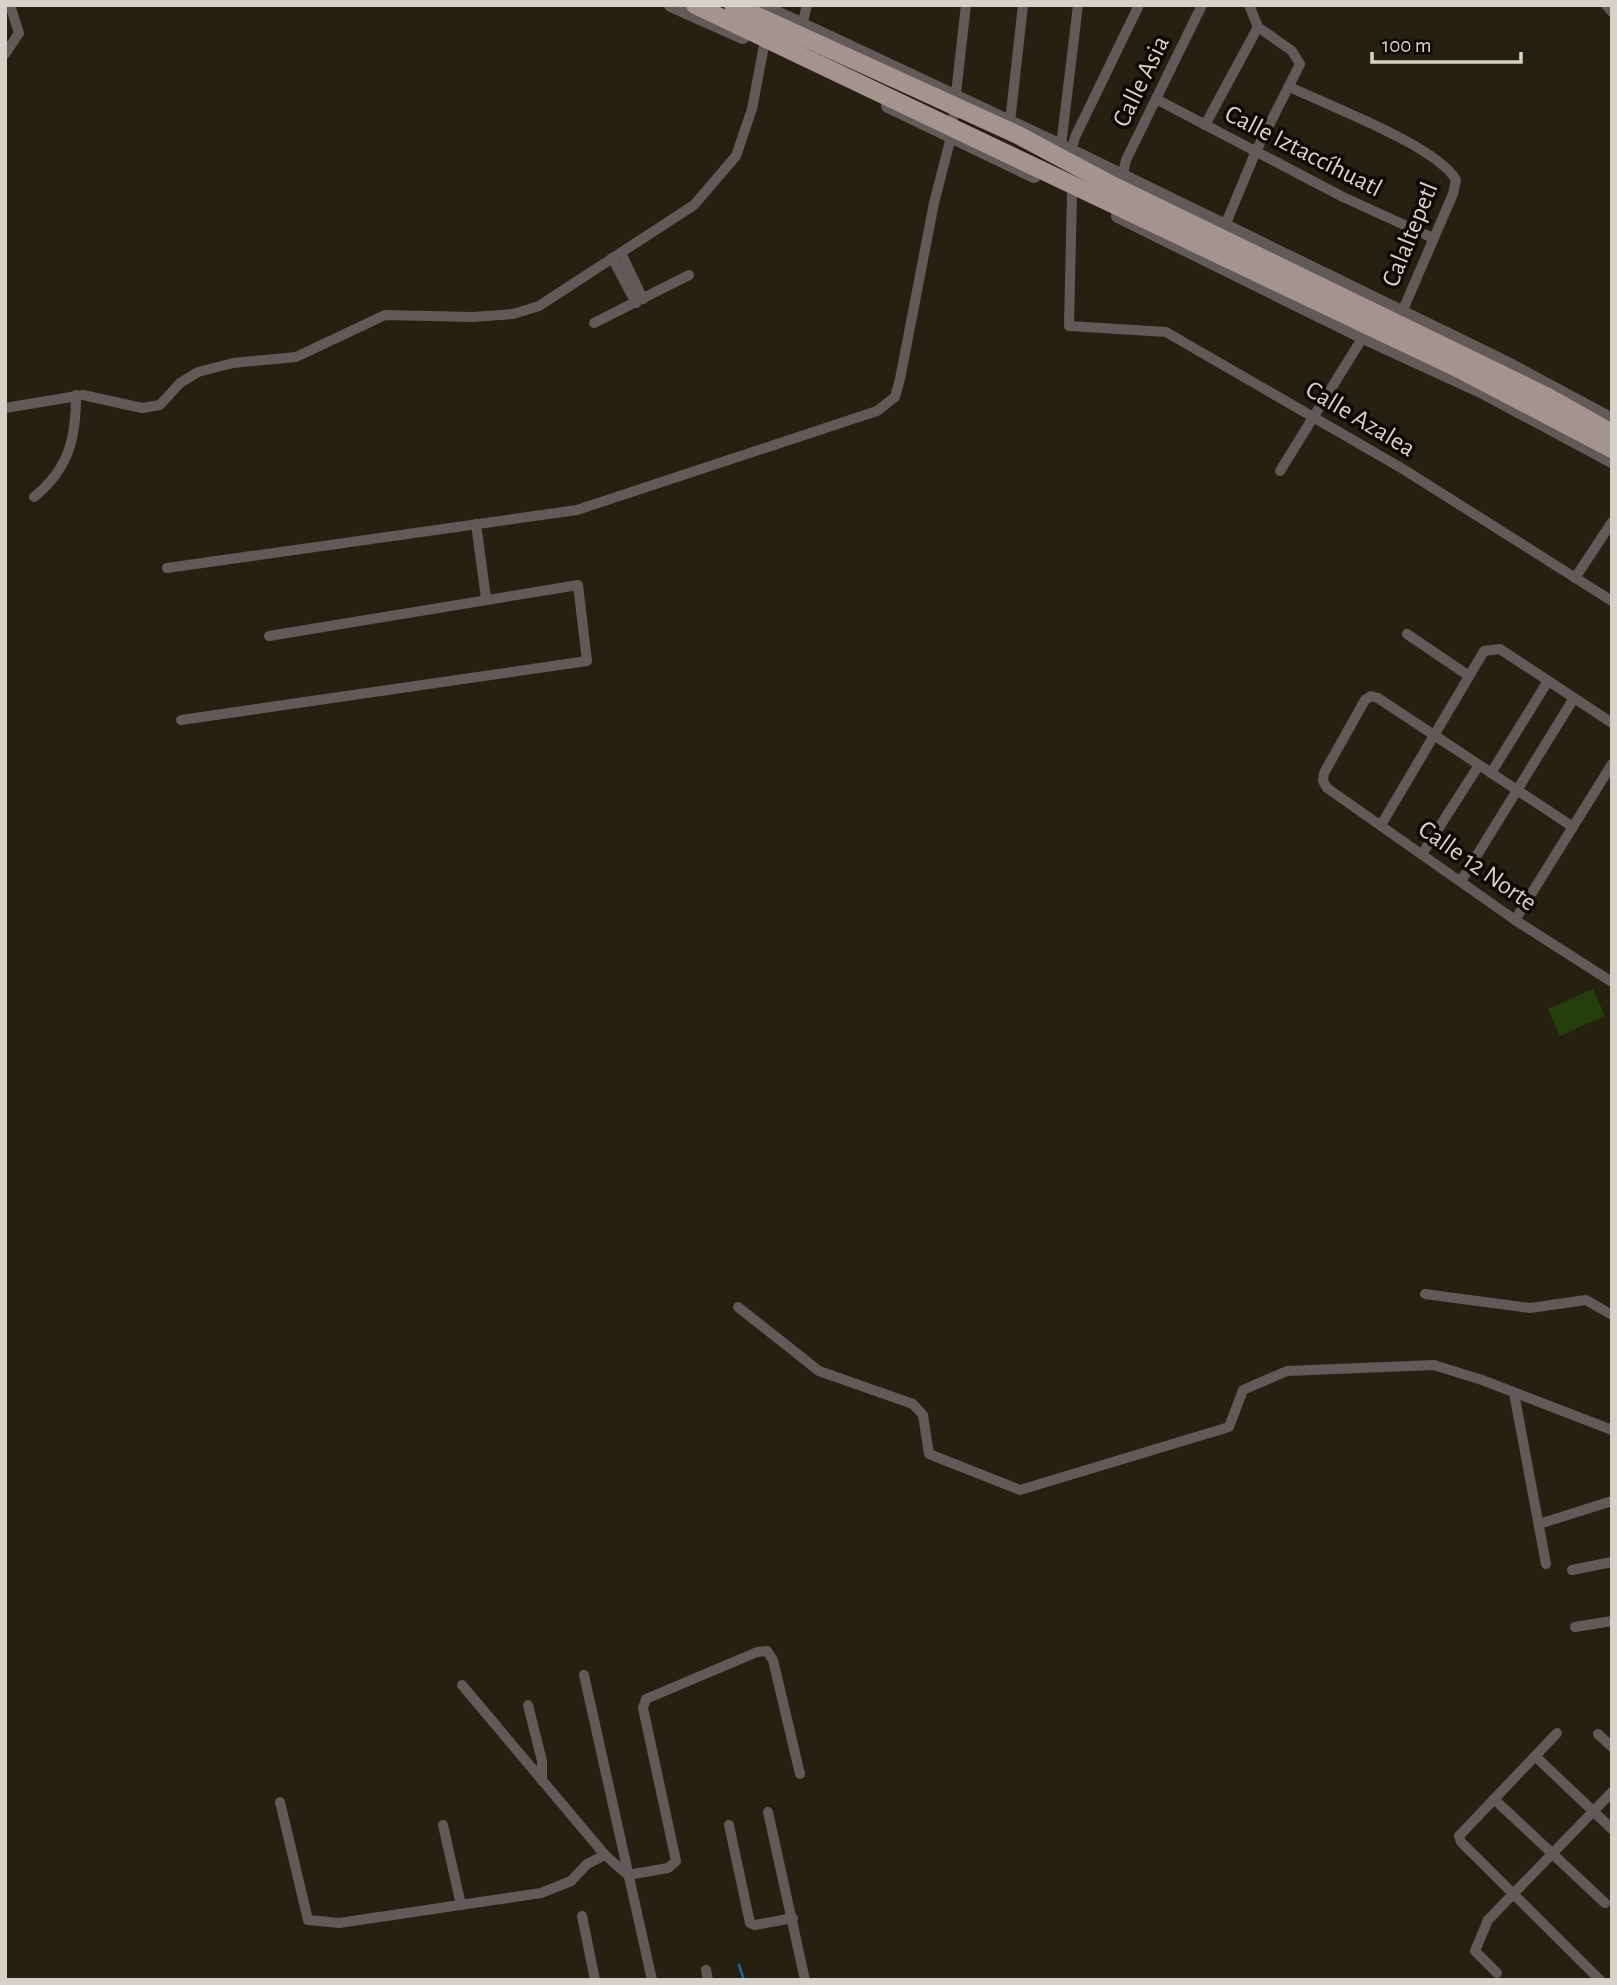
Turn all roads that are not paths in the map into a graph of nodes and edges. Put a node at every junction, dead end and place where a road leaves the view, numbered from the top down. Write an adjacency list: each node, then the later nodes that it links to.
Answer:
1 (10, 5): 17 (street)
2 (671, 5): 15 (street)
3 (695, 5): 15 (main road)
4 (733, 5): 15 (main road)
5 (807, 5): 14 (street)
6 (966, 5): 20 (street)
7 (1023, 5): 21 (street)
8 (1079, 5): 24 (street)
9 (1139, 5): 24 (street)
10 (1202, 5): 19 (street, Calle Asia)
11 (1249, 5): 16 (street)
12 (1606, 5): 13 (street)
13 (1612, 12)
14 (802, 25): 15 (street); 20 (street)
15 (765, 27): 20 (main road); 23 (main road); 30 (street)
16 (1258, 27): 18 (street); 22 (street)
17 (5, 54)
18 (1290, 88): 25 (street); 29 (street, Calaltepetl)
19 (1156, 99): 22 (street, Calle Iztaccíhuatl); 26 (street, Calle Asia)
20 (956, 102): 21 (street); 23 (street); 40 (main road)
21 (1010, 121): 24 (street)
22 (1205, 125): 25 (street, Calle Iztaccíhuatl)
23 (952, 132): 27 (street); 41 (main road); 46 (street)
24 (1066, 148): 26 (street)
25 (1256, 152): 28 (street); 29 (street, Calle Iztaccíhuatl)
26 (1122, 178): 28 (street)
27 (1072, 194): 35 (street); 38 (street, Calle Azalea)
28 (1224, 228): 33 (street)
29 (1433, 238): 33 (street, Calaltepetl)
30 (616, 256): 32 (street); 36 (street)
31 (689, 275): 32 (street)
32 (640, 301): 34 (street)
33 (1402, 312): 39 (street)
34 (594, 323)
35 (1363, 337): 38 (street); 42 (street)
36 (76, 395): 37 (street); 44 (street)
37 (5, 408)
38 (1312, 415): 43 (street); 48 (street, Calle Azalea)
39 (1612, 420)
40 (1612, 433)
41 (1612, 449)
42 (1612, 461)
43 (1280, 471)
44 (34, 497)
45 (1612, 522): 48 (street)
46 (477, 524): 47 (street); 49 (street)
47 (167, 568)
48 (1575, 578): 50 (street, Calle Azalea)
49 (486, 598): 52 (street); 56 (street)
50 (1612, 601)
51 (1407, 634): 53 (street)
52 (270, 636)
53 (1469, 676): 54 (street); 58 (street)
54 (1548, 681): 55 (street); 61 (street)
55 (1574, 698): 57 (street); 62 (street)
56 (181, 720)
57 (1612, 723)
58 (1434, 735): 60 (street); 63 (street); 63 (street, Calle 12 Norte)
59 (1612, 764): 64 (street)
60 (1479, 765): 61 (street); 65 (street)
61 (1491, 773): 62 (street)
62 (1517, 790): 64 (street); 66 (street)
63 (1381, 825): 65 (street, Calle 12 Norte)
64 (1573, 827): 67 (street)
65 (1422, 854): 66 (street, Calle 12 Norte)
66 (1461, 881): 67 (street, Calle 12 Norte)
67 (1515, 920): 68 (street, Calle 12 Norte)
68 (1612, 982)
69 (1425, 1294): 71 (street)
70 (738, 1307): 72 (street)
71 (1612, 1315)
72 (1514, 1393): 73 (street); 75 (street)
73 (1612, 1430)
74 (1612, 1501): 75 (street)
75 (1539, 1524): 77 (street)
76 (1612, 1562): 78 (street)
77 (1546, 1564)
78 (1572, 1570)
79 (1612, 1621): 80 (street)
80 (1575, 1628)
81 (584, 1675): 100 (street)
82 (462, 1685): 89 (street)
83 (528, 1705): 89 (street)
84 (1557, 1732): 87 (street)
85 (1598, 1734): 86 (street)
86 (1612, 1747)
87 (1535, 1756): 91 (street); 93 (street)
88 (800, 1774): 100 (street)
89 (542, 1781): 99 (street)
90 (1612, 1792): 93 (street)
91 (1494, 1799): 98 (street); 101 (street)
92 (279, 1802): 103 (street)
93 (1594, 1811): 97 (street); 98 (street)
94 (768, 1812): 105 (street)
95 (443, 1825): 103 (street)
96 (729, 1825): 105 (street)
97 (1612, 1829)
98 (1555, 1854): 101 (street); 102 (street)
99 (605, 1855): 100 (street); 103 (street)
100 (628, 1875): 108 (street)
101 (1513, 1895): 106 (street); 110 (street)
102 (1605, 1903)
103 (461, 1905)
104 (582, 1916): 107 (street)
105 (793, 1918): 109 (street)
106 (1497, 1973)
107 (594, 1980)
108 (652, 1980)
109 (805, 1980)
110 (1600, 1980)

